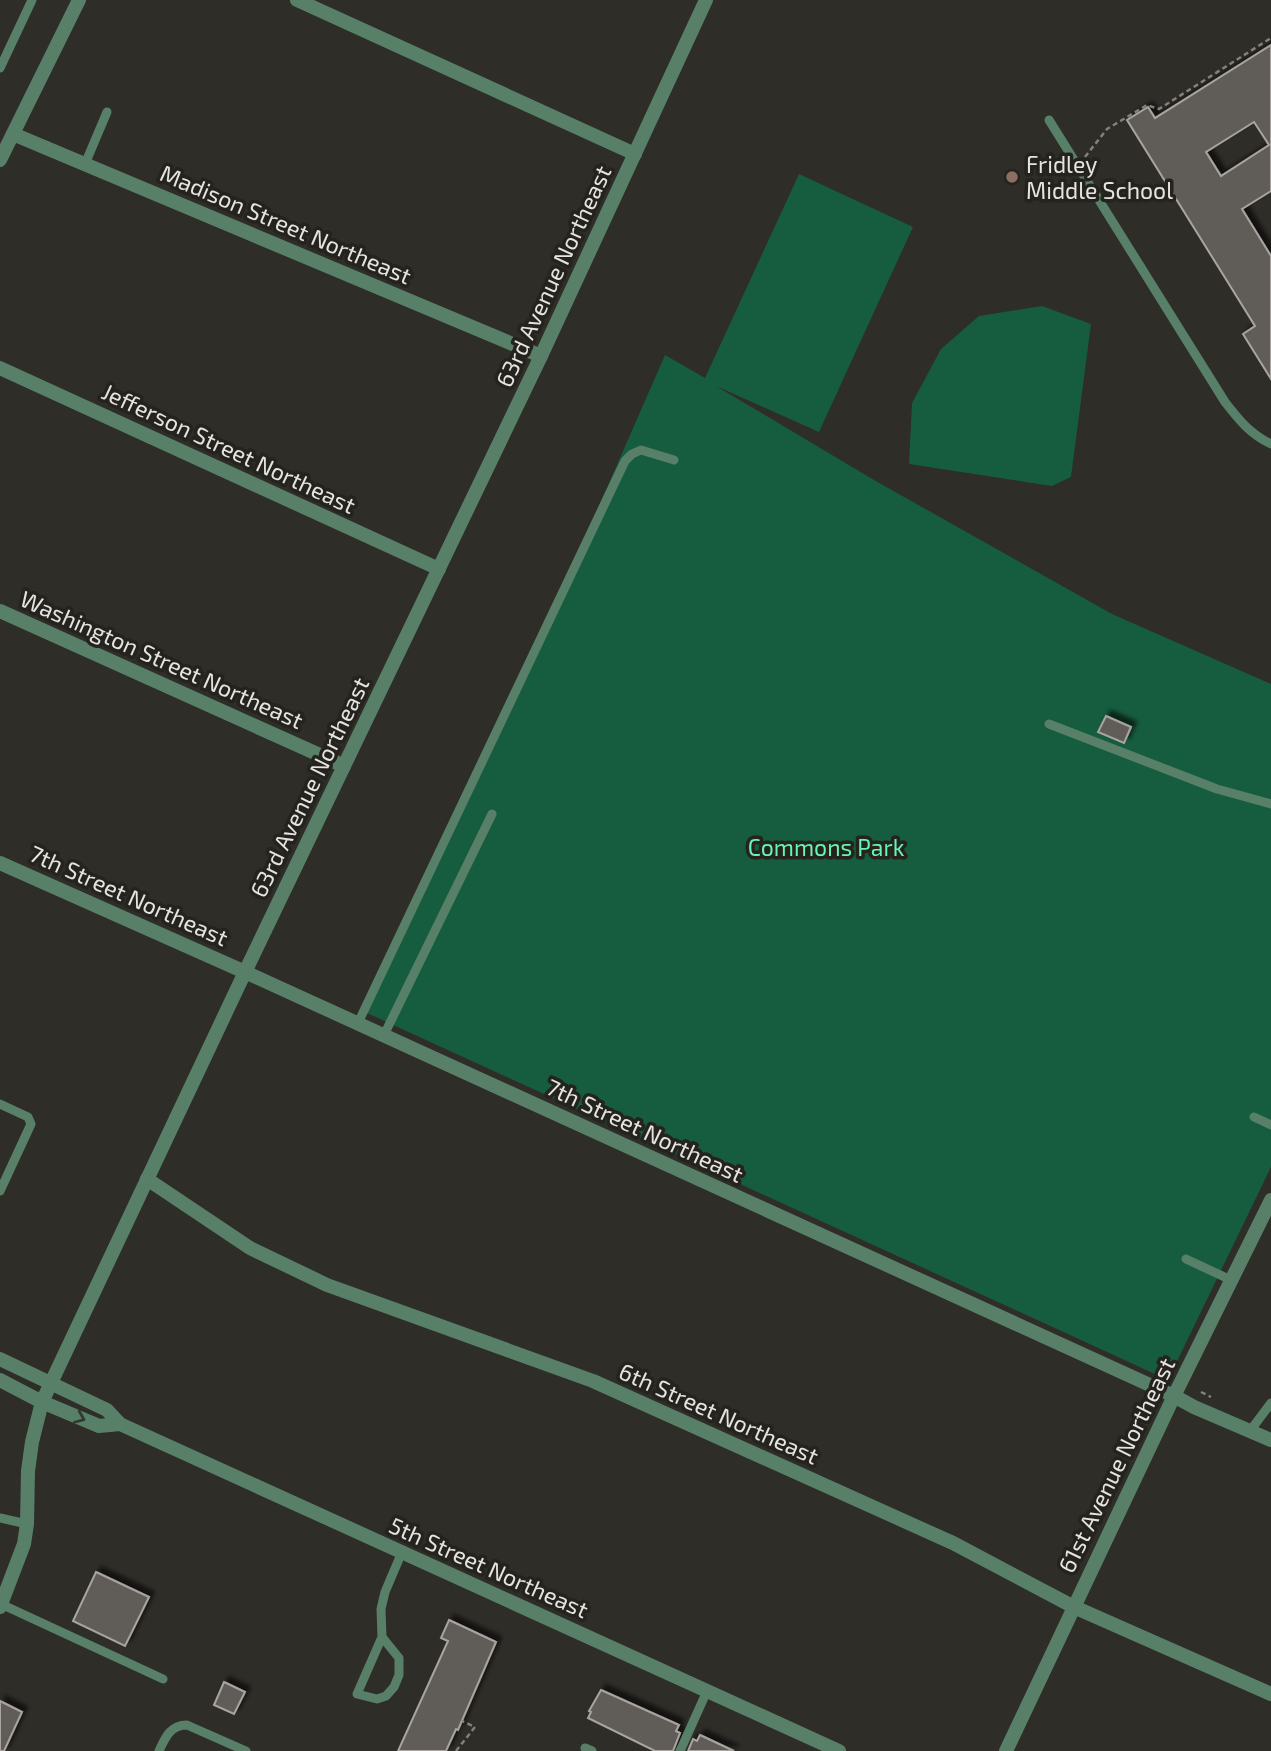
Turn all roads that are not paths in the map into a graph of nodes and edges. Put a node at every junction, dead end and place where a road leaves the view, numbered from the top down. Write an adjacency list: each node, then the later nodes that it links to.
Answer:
1 (32, 0): 5 (lane)
2 (79, 0): 8 (street)
3 (297, 0): 9 (street)
4 (706, 0): 9 (street, 63rd Avenue Northeast)
5 (0, 68)
6 (107, 112): 11 (lane)
7 (1049, 120): 14 (lane)
8 (13, 134): 10 (street); 11 (street, Madison Street Northeast)
9 (635, 154): 12 (street, 63rd Avenue Northeast)
10 (0, 160)
11 (85, 164): 12 (street, Madison Street Northeast)
12 (541, 356): 16 (street, 63rd Avenue Northeast)
13 (0, 369): 16 (street, Jefferson Street Northeast)
14 (1271, 444)
15 (674, 460): 24 (lane)
16 (439, 569): 19 (street, 63rd Avenue Northeast)
17 (0, 611): 19 (street, Washington Street Northeast)
18 (1049, 724): 20 (lane)
19 (344, 766): 23 (street, 63rd Avenue Northeast)
20 (1271, 804)
21 (492, 814): 25 (lane)
22 (0, 863): 23 (street, 7th Street Northeast)
23 (245, 972): 24 (street, 7th Street Northeast); 29 (street, 63rd Avenue Northeast)
24 (358, 1023): 25 (street, 7th Street Northeast)
25 (384, 1035): 37 (street, 7th Street Northeast)
26 (0, 1104): 30 (lane)
27 (1254, 1117): 28 (lane)
28 (1271, 1125)
29 (148, 1179): 36 (street, 63rd Avenue Northeast); 47 (street, 6th Street Northeast)
30 (0, 1191)
31 (1271, 1200): 33 (street, 61st Avenue Northeast)
32 (1186, 1259): 33 (lane)
33 (1231, 1280): 37 (street, 61st Avenue Northeast)
34 (0, 1359): 36 (street, 5th Street Northeast)
35 (0, 1380): 38 (street, 5th Street Northeast)
36 (50, 1383): 38 (street, 63rd Avenue Northeast); 40 (street, 5th Street Northeast)
37 (1174, 1396): 41 (street, 7th Street Northeast); 47 (street, 61st Avenue Northeast)
38 (42, 1402): 40 (street, 5th Street Northeast, one-way to 40); 44 (street, 63rd Avenue Northeast)
39 (1271, 1403): 41 (lane)
40 (120, 1424): 45 (street, 5th Street Northeast)
41 (1250, 1431): 42 (street, 7th Street Northeast)
42 (1271, 1440)
43 (0, 1518): 44 (lane)
44 (27, 1524): 46 (street, 63rd Avenue Northeast)
45 (402, 1552): 48 (lane); 50 (street, 5th Street Northeast)
46 (1, 1606): 49 (lane)
47 (1074, 1607): 51 (street, 6th Street Northeast); 56 (street, 61st Avenue Northeast)
48 (382, 1637): 48 (lane)
49 (163, 1679)
50 (707, 1691): 54 (lane); 55 (street, 5th Street Northeast)
51 (1271, 1694)
52 (159, 1751): 53 (lane)
53 (246, 1751)
54 (680, 1751)
55 (839, 1751)
56 (1006, 1751)

